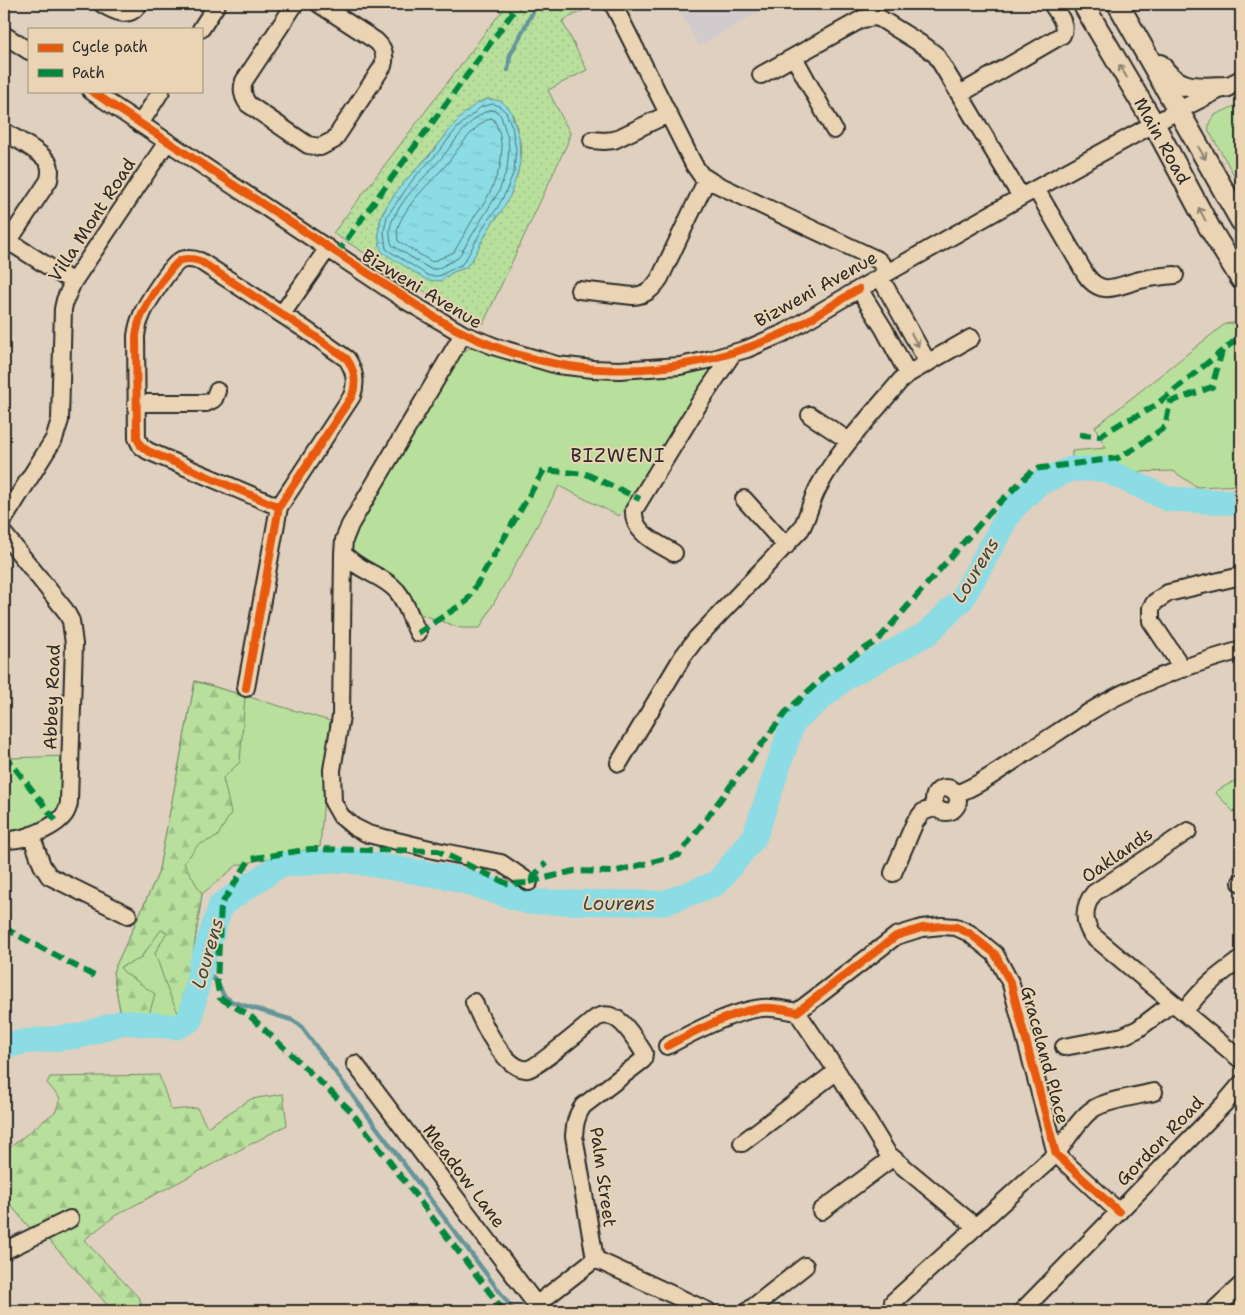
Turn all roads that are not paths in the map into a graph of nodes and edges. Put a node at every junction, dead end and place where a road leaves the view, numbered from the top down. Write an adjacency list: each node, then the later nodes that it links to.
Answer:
1 (102, 4): 2 (street)
2 (139, 4)
3 (217, 4): 10 (street)
4 (296, 4): 5 (street)
5 (320, 4)
6 (613, 4): 21 (street)
7 (1052, 4): 19 (street)
8 (1083, 4): 23 (main road, Main Road, one-way to 8)
9 (1118, 4): 12 (main road, Main Road)
10 (202, 28)
11 (4, 35): 13 (street)
12 (1140, 41): 16 (main road); 20 (main road, Main Road)
13 (28, 50)
14 (794, 57): 15 (street); 19 (street); 24 (street)
15 (761, 75)
16 (1234, 83): 20 (street, Bizweni Avenue)
17 (92, 92): 22 (street, Bizweni Avenue)
18 (160, 92): 22 (street)
19 (960, 94): 30 (street)
20 (1179, 110): 23 (street, Bizweni Avenue); 31 (main road, Main Road, one-way to 31)
21 (668, 114): 26 (street); 28 (street)
22 (140, 124): 27 (street, Bizweni Avenue)
23 (1154, 124): 29 (street, Bizweni Avenue); 36 (main road, Main Road, one-way to 23)
24 (834, 130)
25 (4, 131): 32 (street)
26 (592, 140)
27 (167, 142): 33 (street, Bizweni Avenue); 37 (street, Villa Mont Road)
28 (706, 179): 34 (street); 39 (street)
29 (1036, 189): 30 (street, Bizweni Avenue); 35 (street)
30 (1021, 197): 34 (street, Bizweni Avenue)
31 (1241, 222)
32 (6, 245): 37 (street)
33 (328, 248): 40 (street); 41 (street, Bizweni Avenue)
34 (885, 274): 38 (street, Bizweni Avenue); 44 (street, one-way to 44)
35 (1175, 275)
36 (1241, 279)
37 (73, 282): 52 (street, Villa Mont Road)
38 (859, 289): 43 (street, Bizweni Avenue); 45 (street)
39 (579, 290)
40 (282, 314): 47 (street); 51 (street)
41 (463, 334): 43 (street, Bizweni Avenue); 55 (street)
42 (971, 338): 44 (street)
43 (733, 353): 56 (street)
44 (928, 362): 45 (street)
45 (908, 374): 49 (street)
46 (217, 391): 47 (street)
47 (136, 403): 51 (street)
48 (810, 415): 49 (street)
49 (849, 442): 54 (street)
50 (744, 499): 54 (street)
51 (279, 507): 61 (street)
52 (4, 519)
53 (4, 534): 64 (street, Abbey Road)
54 (786, 546): 62 (street)
55 (344, 553): 58 (street); 67 (street)
56 (674, 553)
57 (1241, 576): 60 (street)
58 (418, 633)
59 (1241, 650): 60 (street)
60 (1182, 668): 66 (street)
61 (246, 688)
62 (619, 762)
63 (1188, 831): 71 (street, Oaklands)
64 (30, 834): 65 (street, Abbey Road); 68 (street)
65 (4, 839)
66 (893, 873)
67 (529, 882)
68 (128, 916)
69 (1241, 959): 71 (street)
70 (474, 1002): 88 (street, Palm Street)
71 (1178, 1008): 74 (street); 75 (street, Oaklands)
72 (797, 1012): 73 (street); 77 (street); 81 (street, Graceland Place)
73 (667, 1046)
74 (1064, 1047)
75 (1241, 1060)
76 (355, 1064): 92 (street, Meadow Lane)
77 (837, 1071): 80 (street); 82 (street)
78 (1241, 1084): 84 (street, Gordon Road)
79 (1154, 1092): 81 (street, Graceland Place)
80 (742, 1143)
81 (1056, 1154): 84 (street); 86 (street, Graceland Place)
82 (892, 1158): 83 (street); 86 (street)
83 (822, 1211)
84 (1119, 1212): 95 (street, Gordon Road)
85 (70, 1219): 87 (street)
86 (976, 1228): 91 (street, Graceland Place)
87 (4, 1251)
88 (595, 1259): 92 (street); 93 (street)
89 (805, 1266): 94 (street)
90 (1241, 1285): 96 (street)
91 (893, 1302)
92 (538, 1308)
93 (708, 1311)
94 (748, 1311)
95 (1022, 1311)
96 (1213, 1311)

